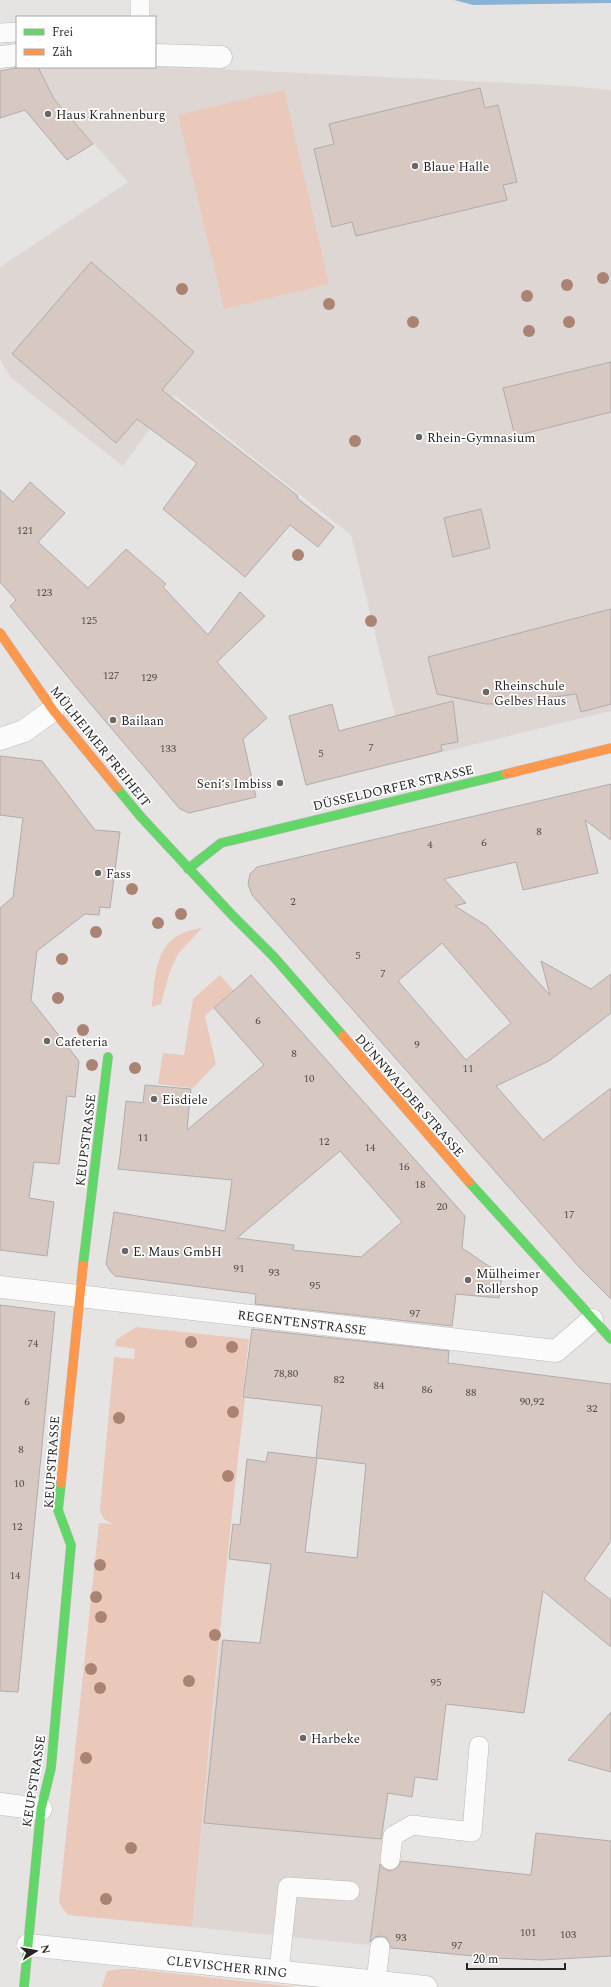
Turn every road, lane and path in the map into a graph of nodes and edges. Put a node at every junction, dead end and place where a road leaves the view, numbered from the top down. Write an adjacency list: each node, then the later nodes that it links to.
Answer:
1 (140, 0): 2 (lane)
2 (140, 16)
3 (16, 32): 4 (lane)
4 (0, 33)
5 (16, 55): 7 (street)
6 (156, 55): 8 (street)
7 (0, 57)
8 (221, 57)
9 (0, 632): 10 (street, MÜLHEIMER FREIHEIT)
10 (53, 710): 11 (street); 13 (street, MÜLHEIMER FREIHEIT)
11 (0, 739)
12 (611, 748): 13 (street, DÜSSELDORFER STRASSE)
13 (188, 869): 17 (street, DÜNNWALDER STRASSE)
14 (108, 1057): 16 (street, KEUPSTRASSE)
15 (0, 1287): 16 (street, REGENTENSTRASSE)
16 (79, 1297): 17 (street, REGENTENSTRASSE); 21 (street, KEUPSTRASSE)
17 (592, 1320): 18 (street, DÜNNWALDER STRASSE)
18 (611, 1339)
19 (479, 1746): 22 (lane)
20 (0, 1804): 21 (street)
21 (41, 1809): 24 (street, KEUPSTRASSE)
22 (390, 1860)
23 (350, 1891): 26 (lane)
24 (28, 1945): 26 (street, CLEVISCHER RING); 28 (street, KEUPSTRASSE)
25 (380, 1947): 27 (lane)
26 (279, 1972): 27 (street, CLEVISCHER RING)
27 (376, 1982): 29 (street, CLEVISCHER RING)
28 (24, 1987)
29 (426, 1987)

